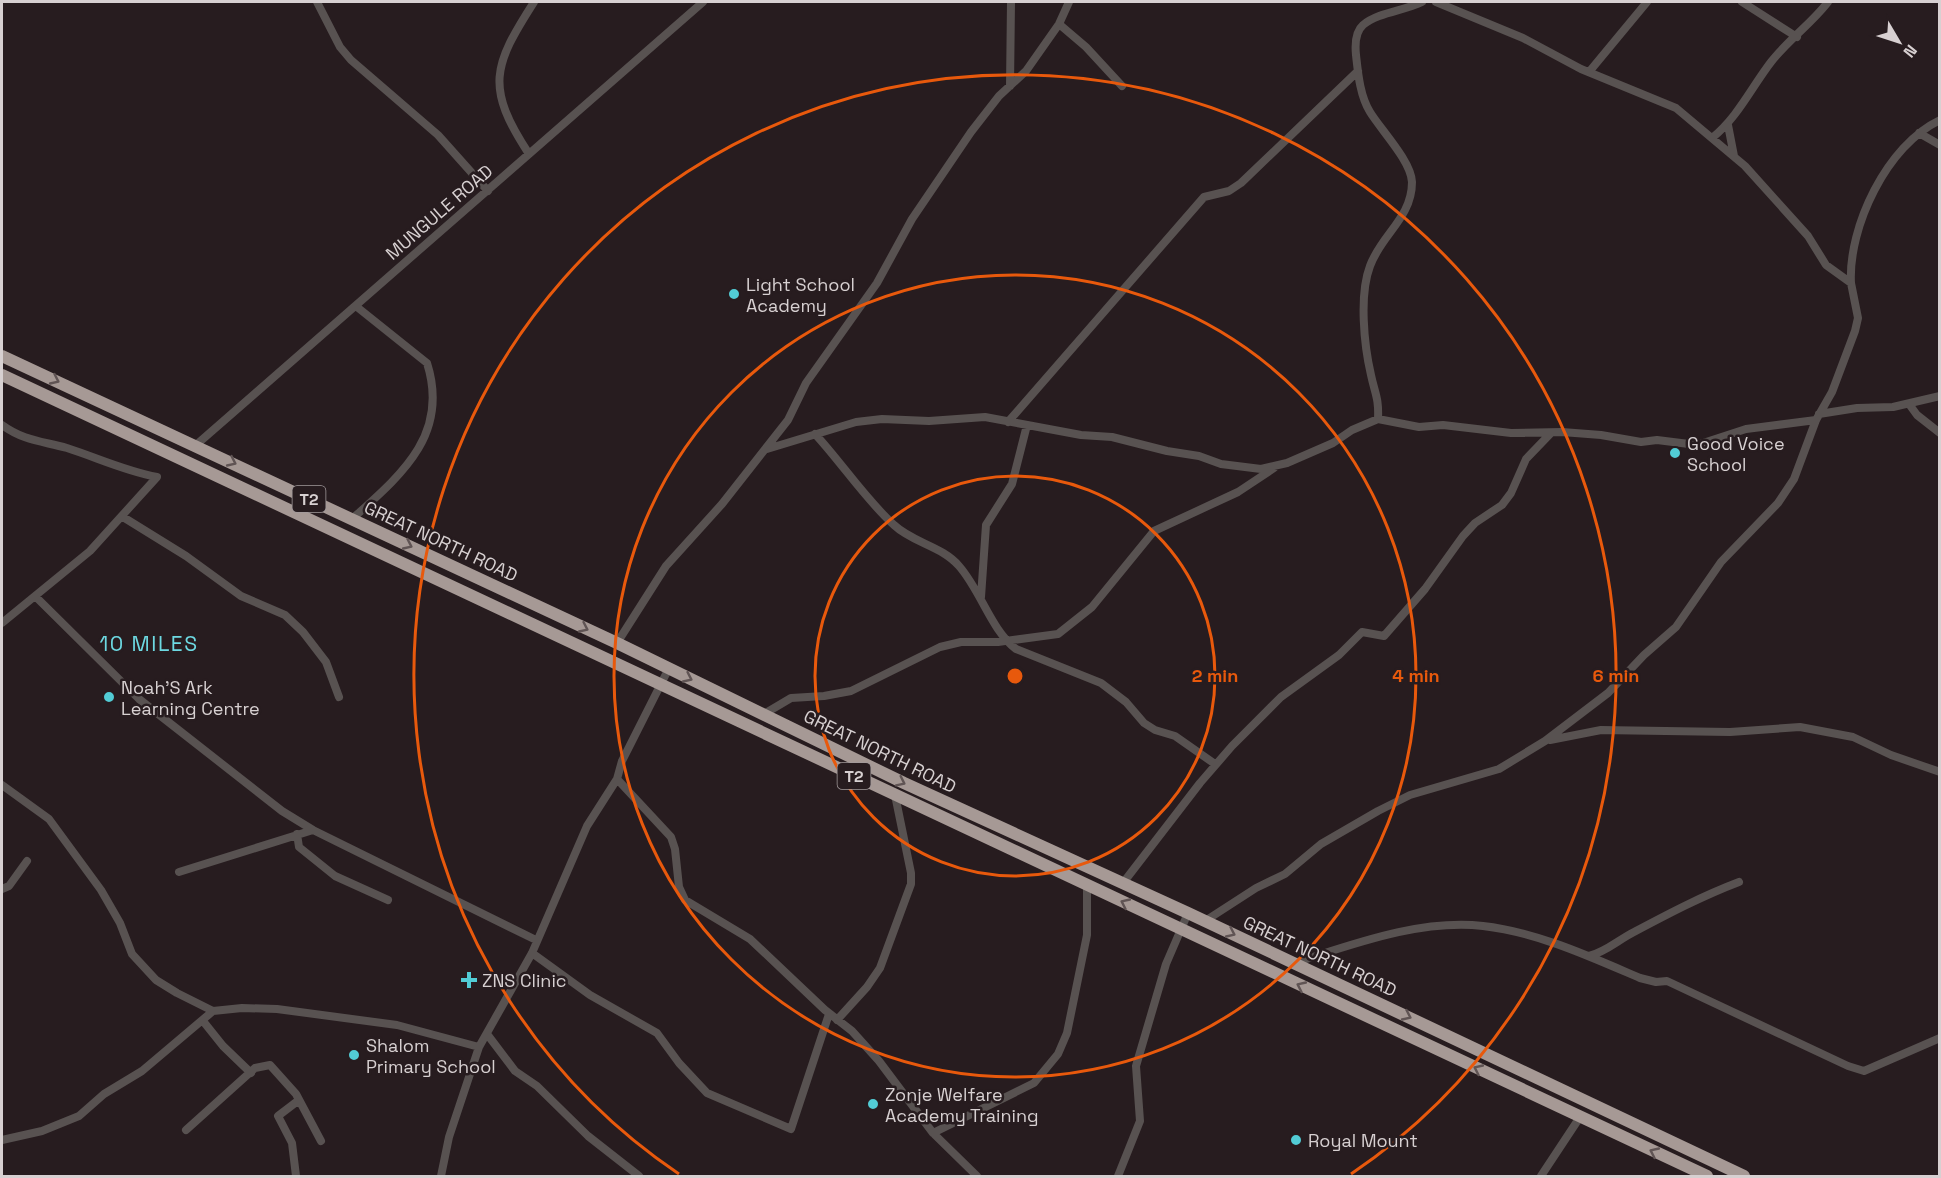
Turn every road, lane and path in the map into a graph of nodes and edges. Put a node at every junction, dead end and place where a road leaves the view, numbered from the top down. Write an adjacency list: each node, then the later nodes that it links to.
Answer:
1 (317, 2): 24 (street)
2 (534, 2): 22 (street)
3 (703, 2): 22 (street, MUNGULE ROAD)
4 (1011, 2): 15 (street)
5 (1069, 2): 11 (street)
6 (1422, 2): 13 (street)
7 (1436, 2): 14 (street)
8 (1647, 2): 14 (street)
9 (1742, 2): 12 (street)
10 (1828, 2): 12 (street)
11 (1059, 24): 15 (street); 16 (street)
12 (1797, 37): 18 (street)
13 (1358, 72): 32 (street); 33 (street)
14 (1589, 72): 20 (street)
15 (1010, 86): 40 (street)
16 (1122, 86)
17 (1940, 120): 19 (street)
18 (1728, 125): 20 (street); 23 (street)
19 (1919, 133): 21 (street); 25 (street)
20 (1712, 138): 23 (street)
21 (1940, 145)
22 (529, 154): 24 (street, MUNGULE ROAD)
23 (1734, 156): 25 (street)
24 (488, 191): 26 (street, MUNGULE ROAD)
25 (1851, 283): 31 (street)
26 (357, 306): 39 (street, MUNGULE ROAD); 43 (street)
27 (2, 356): 39 (highway, GREAT NORTH ROAD / T2, one-way to 39)
28 (2, 375): 50 (highway, GREAT NORTH ROAD / T2)
29 (1940, 396): 30 (street)
30 (1908, 404): 31 (street); 37 (street)
31 (1817, 417): 36 (street); 53 (street)
32 (1378, 419): 36 (street); 41 (street)
33 (1008, 422): 35 (street); 38 (street)
34 (2, 425): 42 (street)
35 (1027, 425): 41 (street); 45 (street)
36 (1551, 433): 54 (street)
37 (1940, 433)
38 (816, 434): 40 (street); 45 (street)
39 (196, 445): 43 (highway, GREAT NORTH ROAD / T2, one-way to 43)
40 (767, 449): 48 (street)
41 (1275, 468): 47 (street)
42 (123, 517): 44 (street); 51 (street)
43 (352, 519): 48 (highway, GREAT NORTH ROAD / T2, one-way to 48)
44 (34, 596): 46 (street); 59 (street)
45 (981, 598): 47 (street)
46 (2, 623)
47 (1005, 640): 52 (street); 54 (street)
48 (616, 643): 49 (highway, GREAT NORTH ROAD / T2)
49 (669, 668): 50 (street); 52 (highway, GREAT NORTH ROAD / T2, one-way to 52)
50 (661, 685): 56 (street); 58 (highway, GREAT NORTH ROAD / T2)
51 (339, 697)
52 (764, 714): 64 (highway, GREAT NORTH ROAD / T2, one-way to 64)
53 (1545, 741): 55 (street); 69 (street)
54 (1215, 764): 64 (street)
55 (1940, 772)
56 (617, 779): 71 (street); 76 (street)
57 (2, 785): 75 (street)
58 (895, 795): 65 (highway, GREAT NORTH ROAD / T2); 78 (street)
59 (313, 830): 60 (street); 71 (street)
60 (297, 834): 62 (street); 67 (street)
61 (27, 861): 66 (street)
62 (179, 872)
63 (1738, 882): 73 (street)
64 (1123, 883): 68 (highway, GREAT NORTH ROAD / T2)
65 (1087, 885): 70 (highway, GREAT NORTH ROAD / T2, one-way to 65); 86 (street)
66 (2, 889)
67 (388, 900)
68 (1188, 913): 69 (highway, GREAT NORTH ROAD / T2); 70 (street)
69 (1204, 921): 74 (highway, GREAT NORTH ROAD / T2, one-way to 74)
70 (1180, 929): 84 (highway, GREAT NORTH ROAD / T2, one-way to 70); 93 (street)
71 (536, 940): 72 (street)
72 (532, 953): 76 (street); 79 (street)
73 (1587, 956): 74 (street); 80 (street)
74 (1294, 963): 96 (highway, GREAT NORTH ROAD / T2, one-way to 96)
75 (213, 1011): 77 (street); 81 (street)
76 (829, 1014): 78 (street)
77 (203, 1020): 82 (street); 87 (street)
78 (837, 1020): 86 (street)
79 (487, 1034): 81 (street); 91 (street)
80 (1940, 1038)
81 (479, 1047): 90 (street)
82 (251, 1073): 83 (street); 85 (street)
83 (298, 1100): 88 (street); 89 (street)
84 (1580, 1117): 94 (street); 95 (highway, GREAT NORTH ROAD / T2, one-way to 84)
85 (186, 1130)
86 (933, 1133): 92 (street)
87 (2, 1140)
88 (321, 1141)
89 (296, 1176)
90 (441, 1176)
91 (639, 1176)
92 (977, 1176)
93 (1118, 1176)
94 (1541, 1176)
95 (1707, 1176)
96 (1744, 1176)

